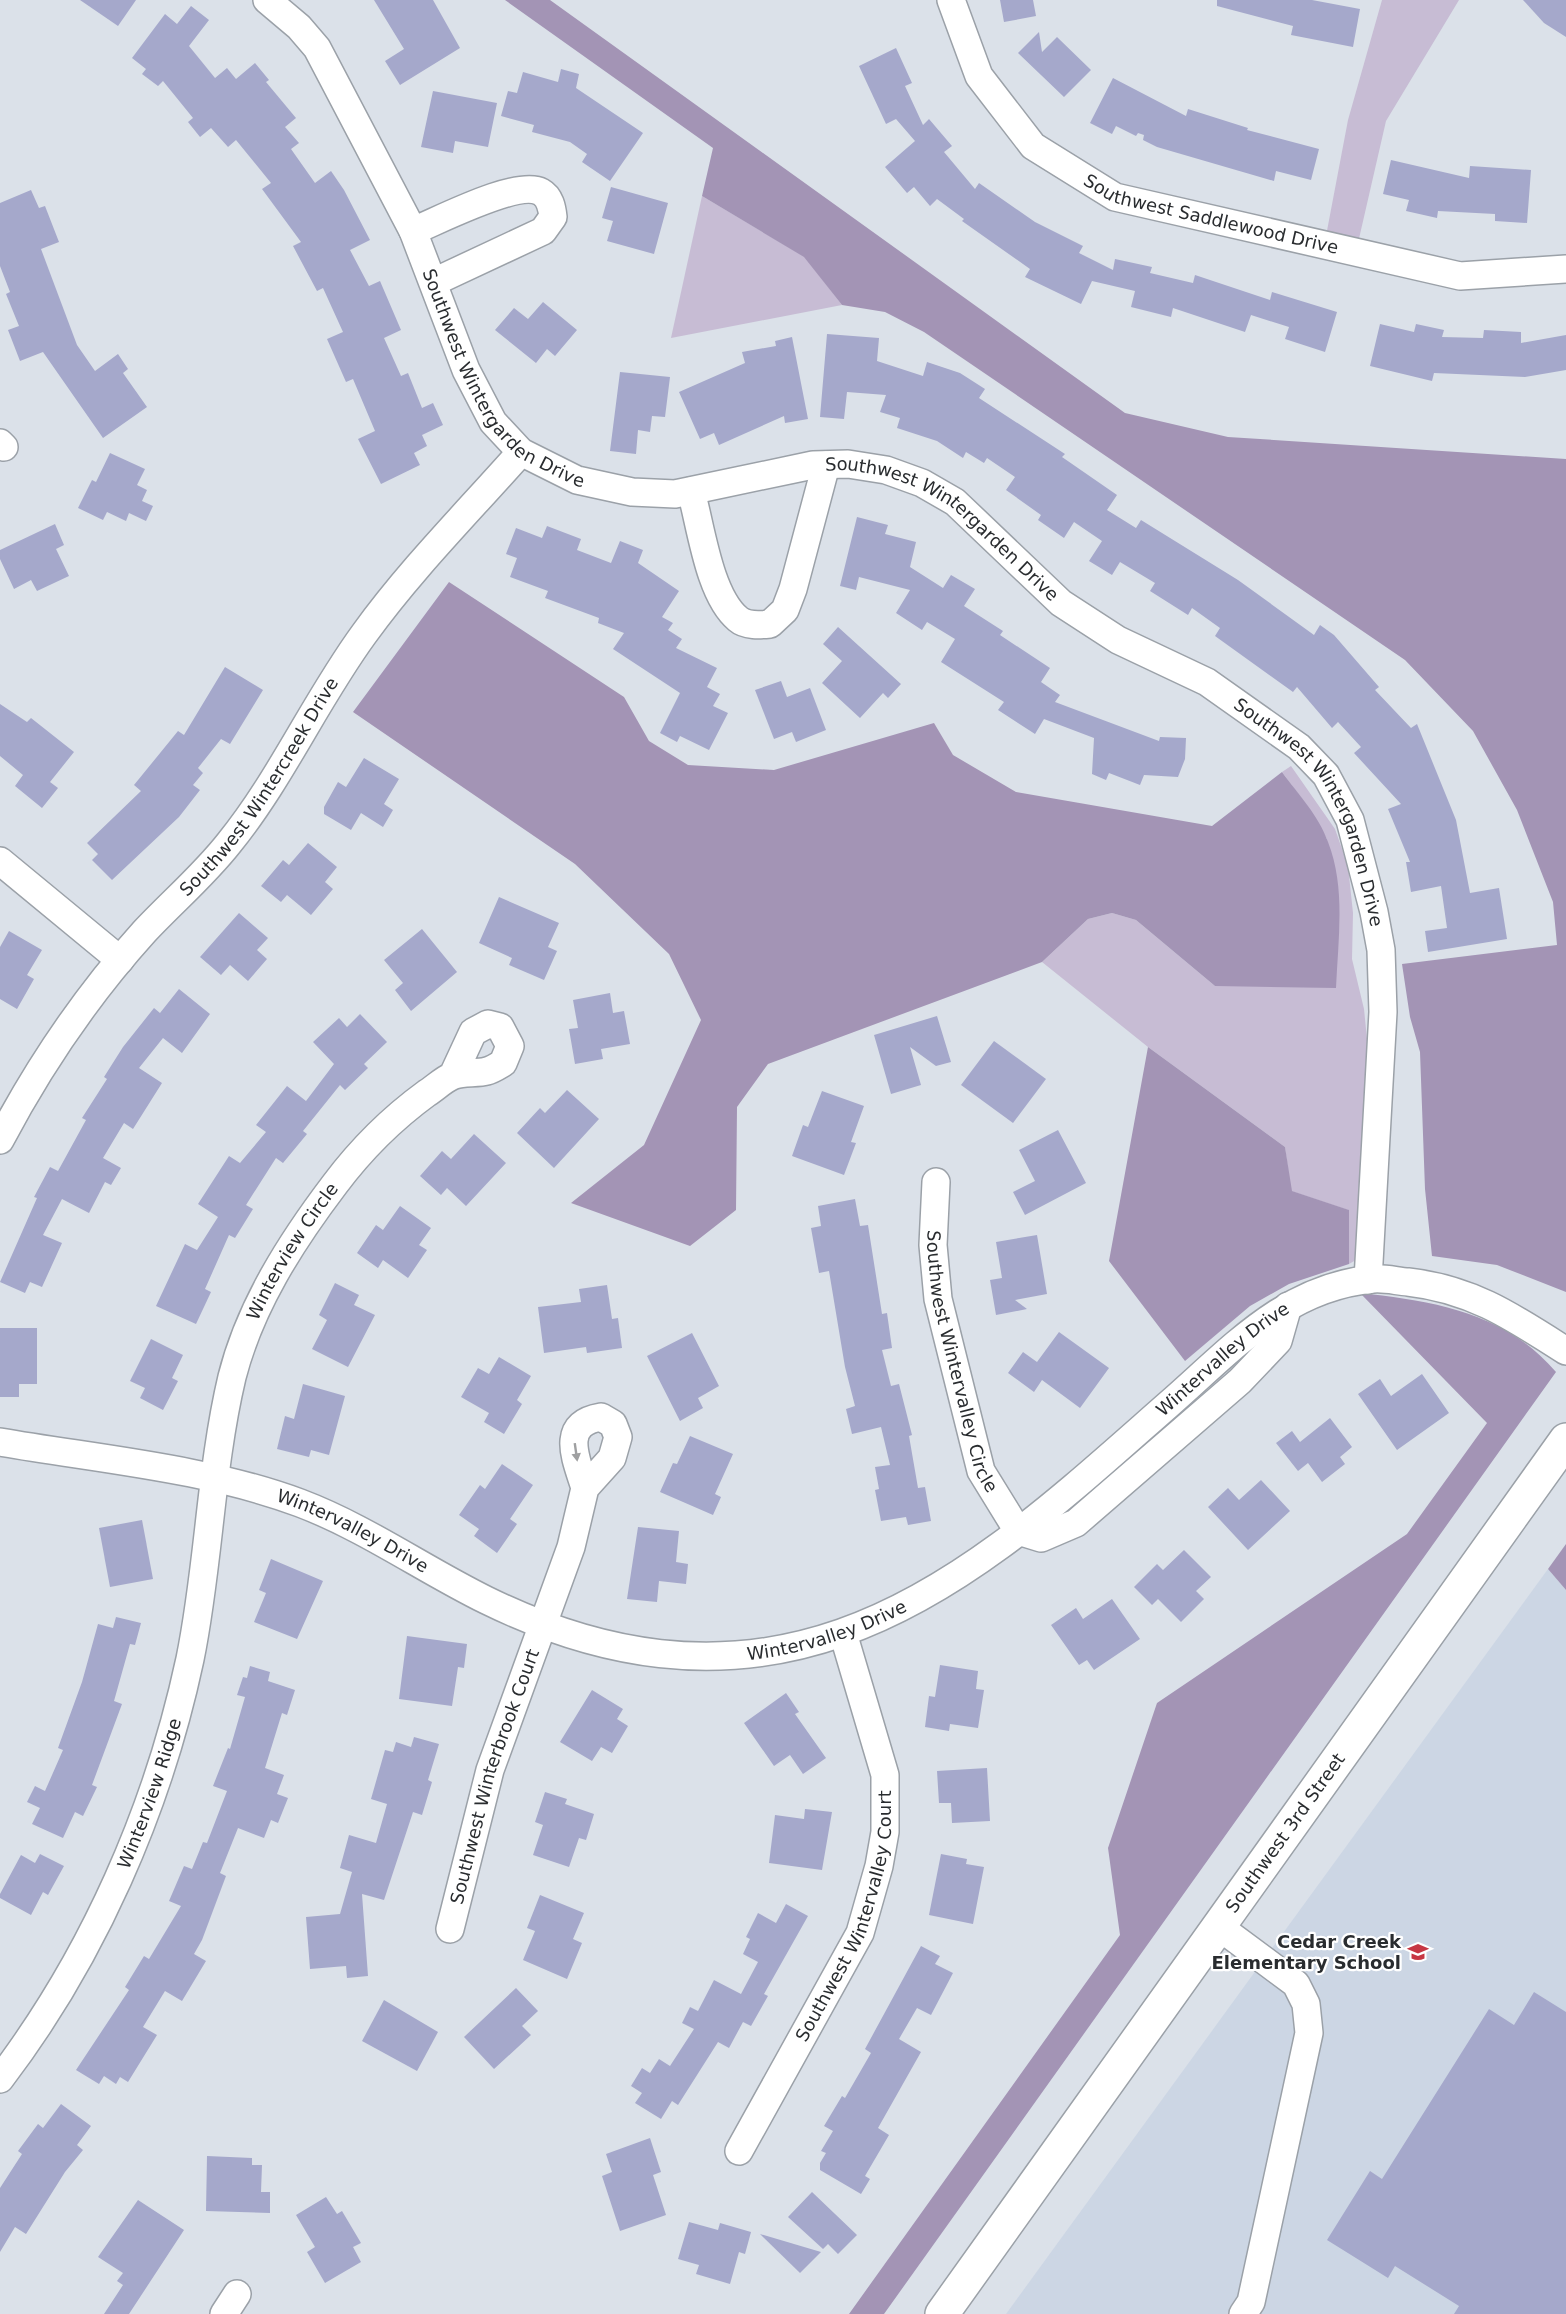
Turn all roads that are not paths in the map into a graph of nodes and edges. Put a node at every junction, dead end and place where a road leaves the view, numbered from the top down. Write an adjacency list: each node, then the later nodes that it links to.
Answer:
1 (267, 0): 3 (street, Southwest Wintergarden Drive)
2 (951, 0): 4 (street, Southwest Saddlewood Drive)
3 (413, 231): 5 (street, Southwest Wintergarden Drive); 5 (street)
4 (1566, 269)
5 (434, 282): 6 (street, Southwest Wintergarden Drive)
6 (521, 452): 8 (street, Southwest Wintergarden Drive); 10 (street, Southwest Wintercreek Drive)
7 (826, 465): 8 (street, Southwest Wintergarden Drive); 8 (street); 14 (street, Southwest Wintergarden Drive)
8 (691, 491)
9 (0, 861): 10 (street)
10 (120, 960): 12 (street, Southwest Wintercreek Drive)
11 (453, 1075): 18 (street, Winterview Circle)
12 (3, 1135)
13 (936, 1182): 20 (street, Southwest Wintervalley Circle)
14 (1368, 1280): 15 (street, Wintervalley Drive); 20 (street, Wintervalley Drive)
15 (1566, 1351)
16 (1566, 1440): 23 (main road, Southwest 3rd Street)
17 (0, 1442): 18 (street, Wintervalley Drive)
18 (216, 1479): 21 (street, Wintervalley Drive); 25 (street, Winterview Ridge)
19 (585, 1488): 21 (street, Southwest Winterbrook Court)
20 (1018, 1531): 22 (street, Wintervalley Drive)
21 (542, 1625): 22 (street, Wintervalley Drive); 24 (street, Southwest Winterbrook Court)
22 (843, 1633): 26 (street, Southwest Wintervalley Court)
23 (1218, 1926): 27 (main road, Southwest 3rd Street); 28 (street)
24 (450, 1929)
25 (0, 2079)
26 (739, 2151)
27 (942, 2314)
28 (1244, 2314)

